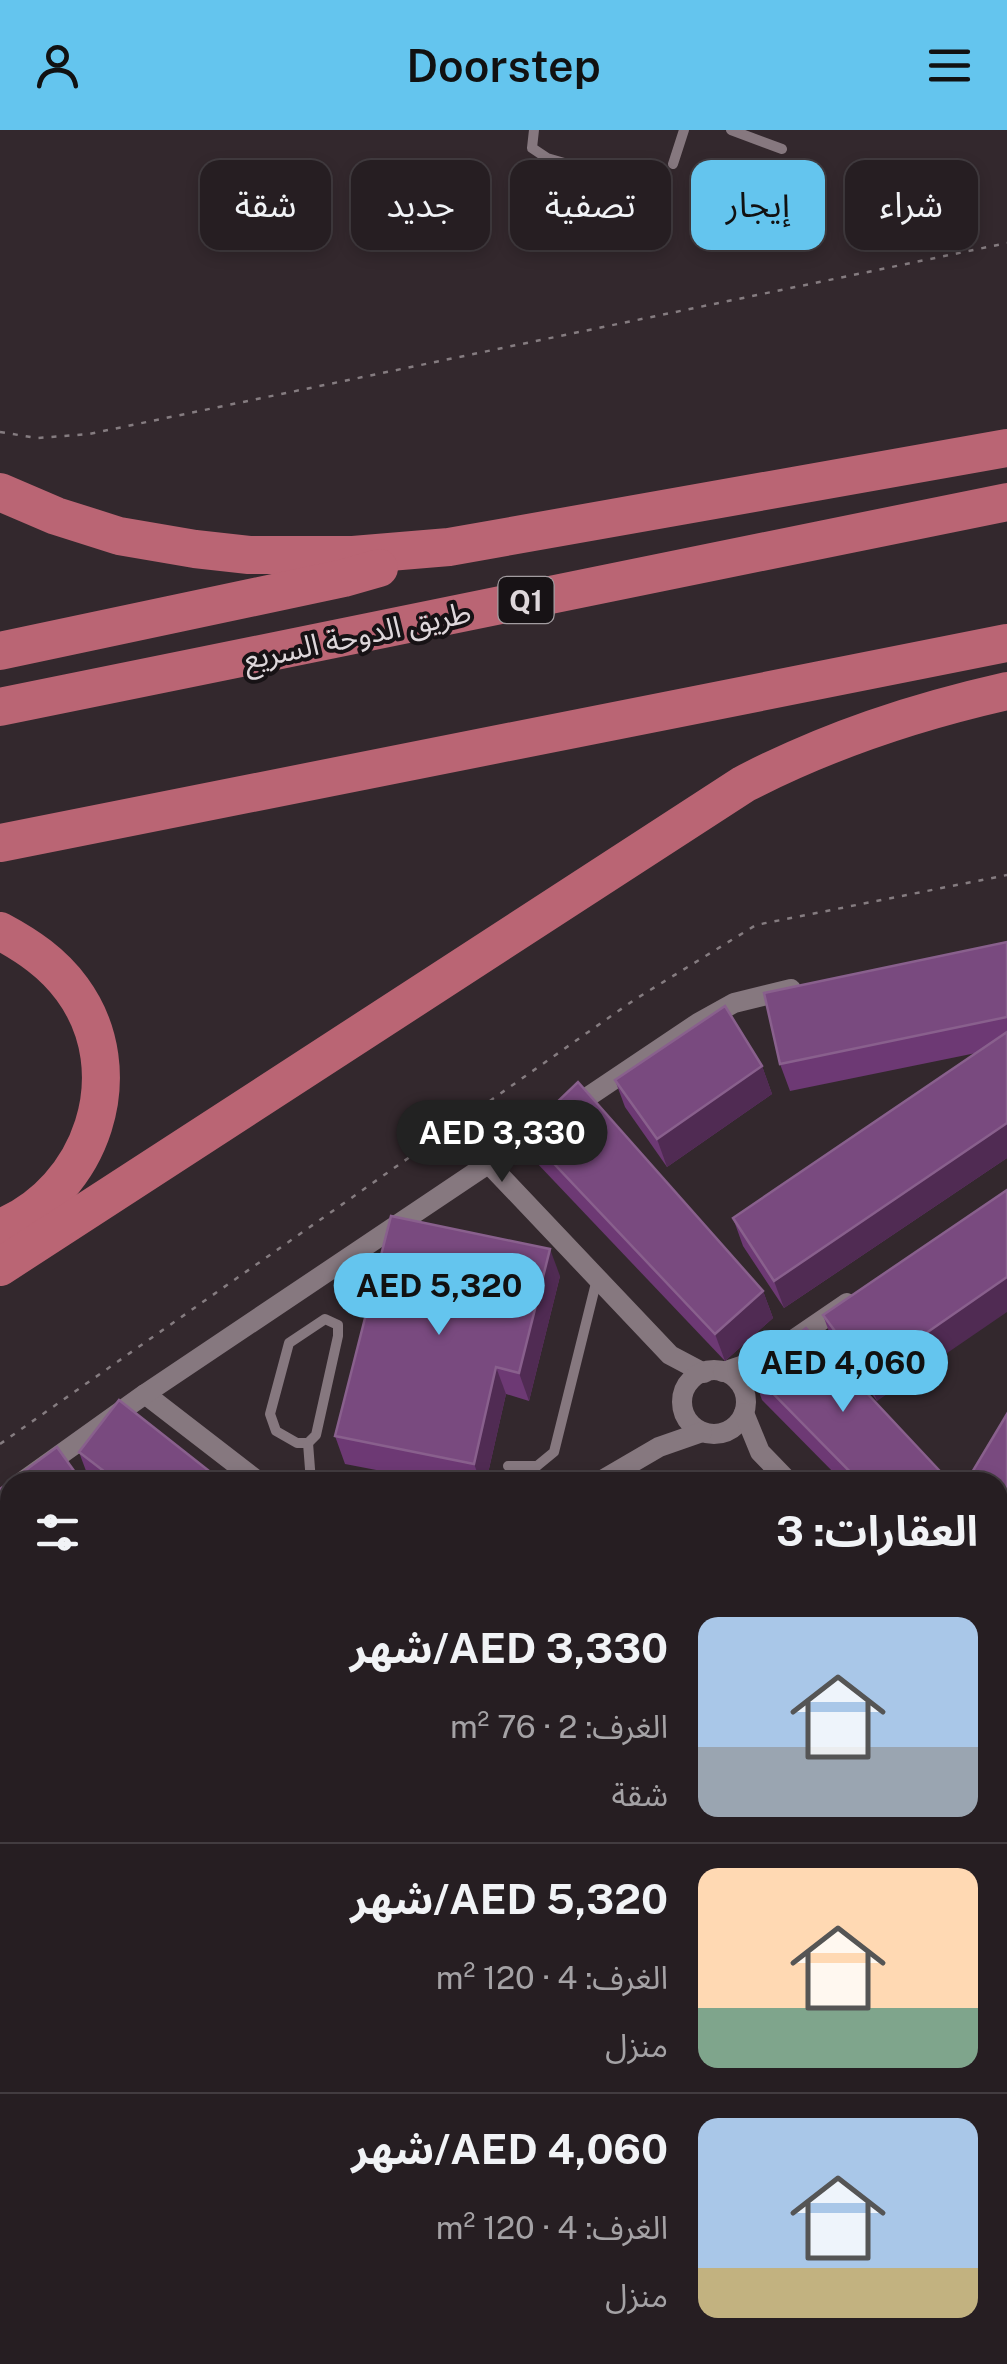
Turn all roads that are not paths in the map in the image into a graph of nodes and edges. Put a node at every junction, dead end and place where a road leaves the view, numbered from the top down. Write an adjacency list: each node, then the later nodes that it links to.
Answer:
1 (534, 130): 5 (lane)
2 (684, 130): 6 (lane)
3 (730, 130): 4 (lane)
4 (782, 148)
5 (547, 158): 5 (lane)
6 (673, 164)
7 (1007, 448): 10 (highway)
8 (0, 492): 10 (highway)
9 (1007, 502): 14 (highway, طريق الدوحة السريع / Q1)
10 (448, 547): 12 (highway)
11 (1007, 643): 15 (highway)
12 (0, 651)
13 (1007, 691): 20 (highway)
14 (0, 707)
15 (0, 843)
16 (0, 932): 19 (highway)
17 (804, 987): 18 (street)
18 (489, 1164): 21 (street); 26 (street)
19 (0, 1228)
20 (0, 1270)
21 (598, 1278): 23 (street); 33 (lane)
22 (864, 1292): 24 (street)
23 (670, 1355): 25 (street); 27 (street)
24 (768, 1357): 25 (street); 28 (street)
25 (714, 1372): 27 (street); 28 (street)
26 (145, 1394): 34 (street); 35 (street)
27 (683, 1400): 29 (street); 31 (street)
28 (744, 1405): 29 (street); 32 (street)
29 (711, 1432): 31 (street); 32 (street)
30 (308, 1443): 30 (lane); 36 (lane)
31 (659, 1446): 37 (street)
32 (760, 1452): 38 (street)
33 (508, 1466)
34 (36, 1472)
35 (246, 1472)
36 (310, 1472)
37 (616, 1472)
38 (779, 1472)

